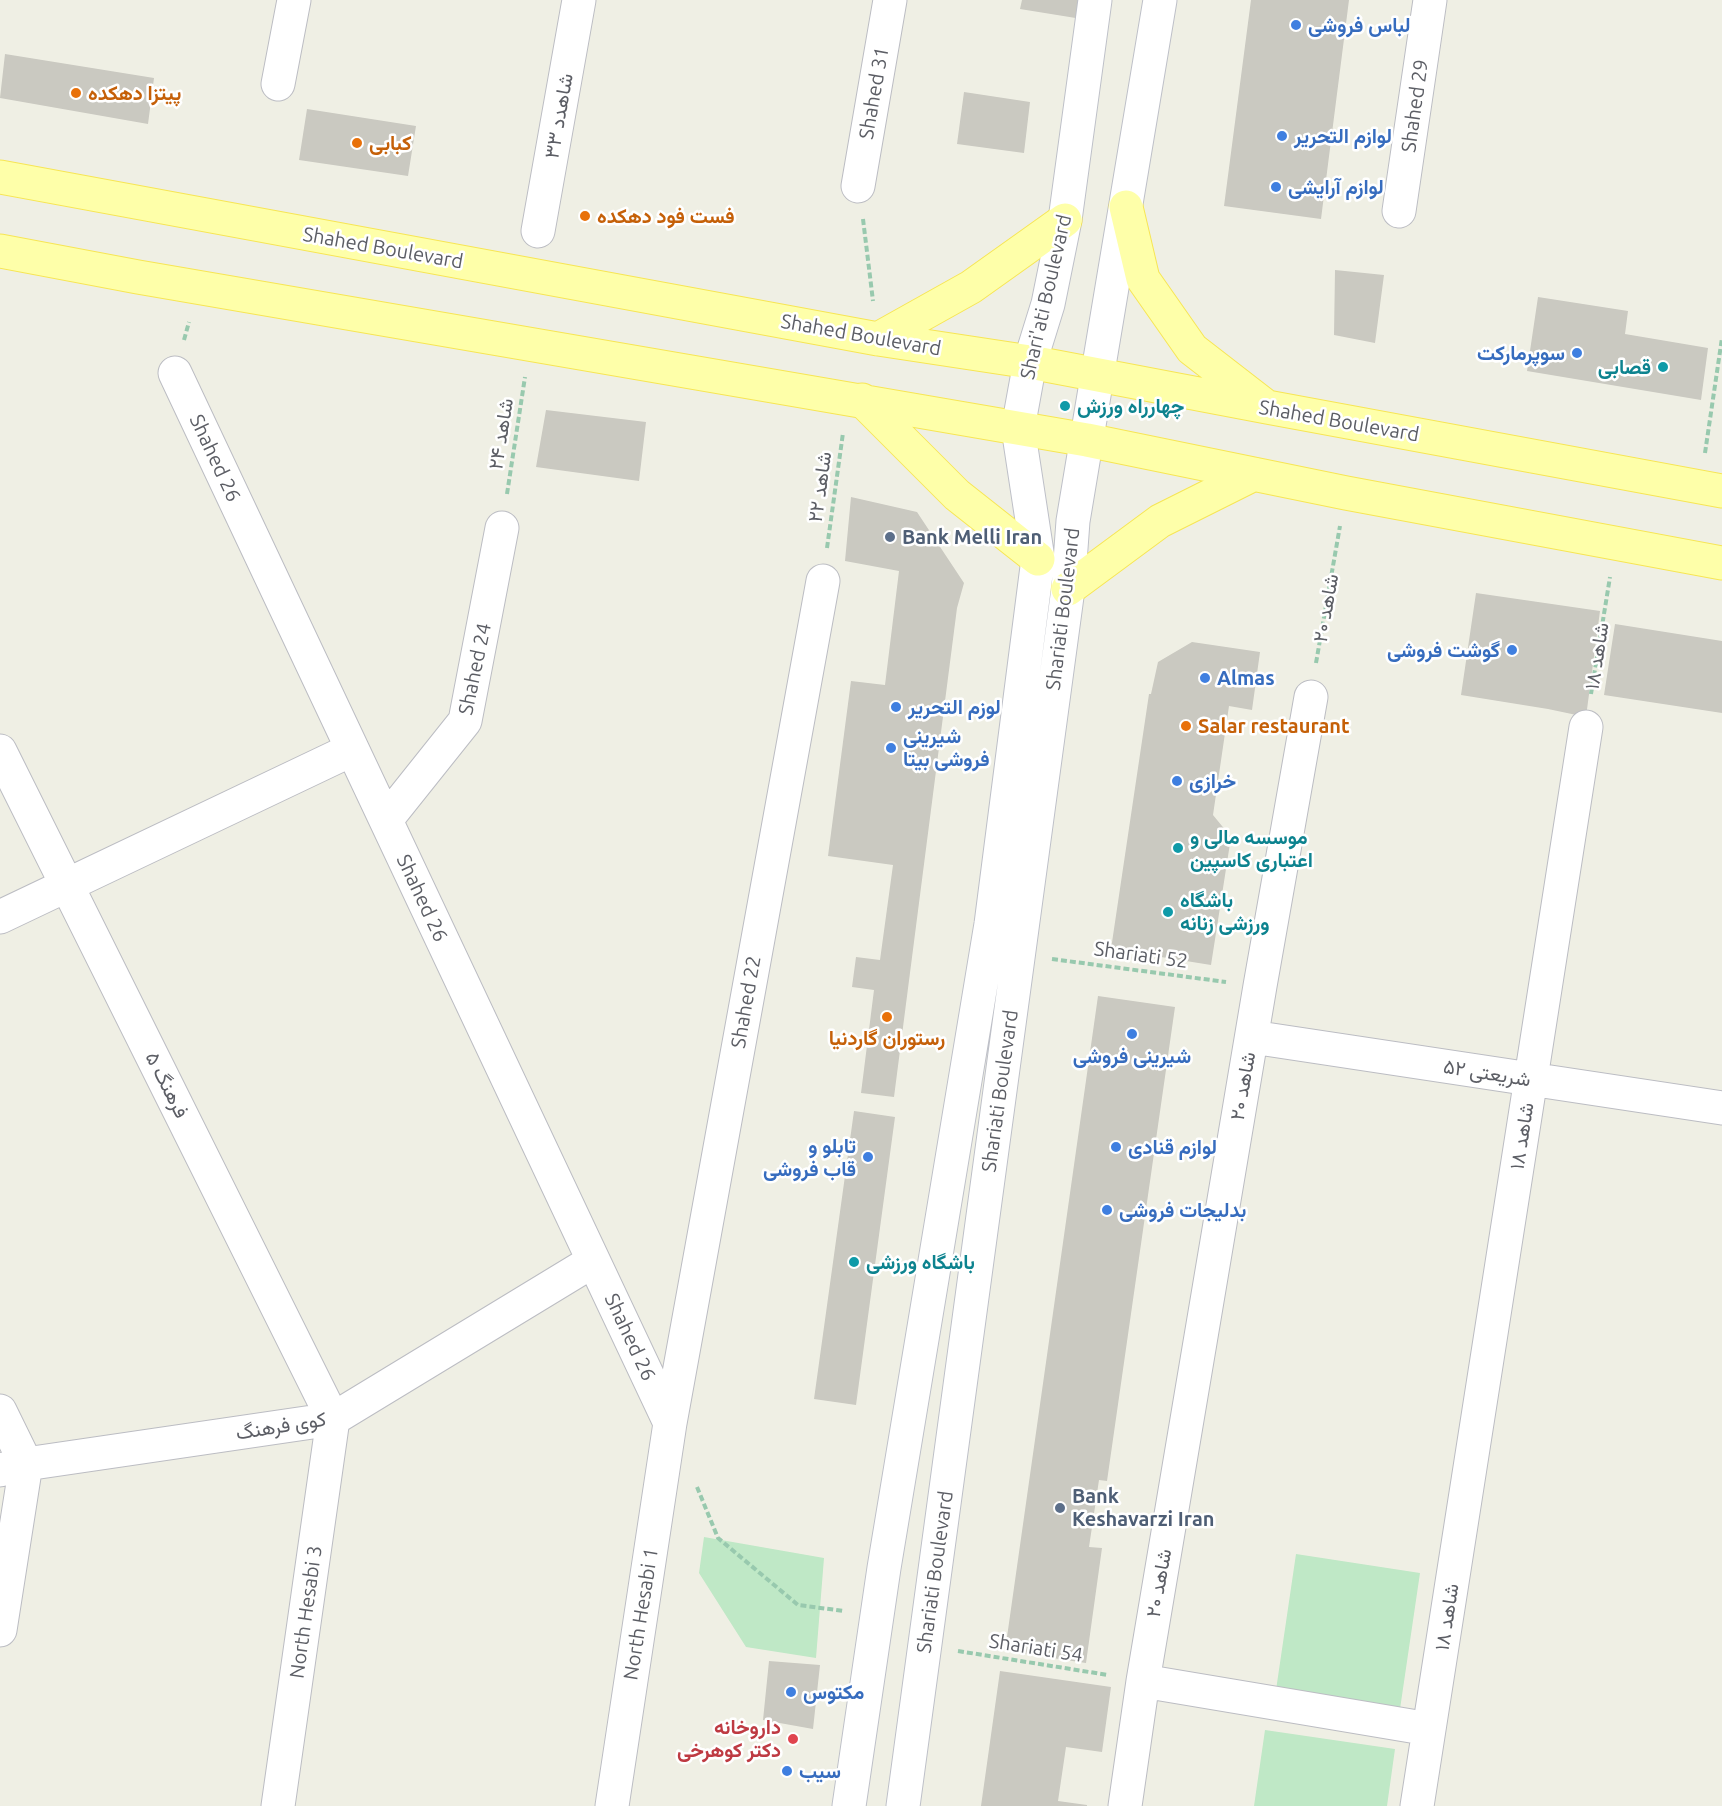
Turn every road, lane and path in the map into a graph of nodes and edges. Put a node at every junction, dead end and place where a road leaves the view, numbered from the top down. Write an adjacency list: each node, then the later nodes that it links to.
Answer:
1 (294, 0): 7 (street)
2 (579, 0): 13 (street, شاهدد ۳۳)
3 (890, 0): 9 (street, Shahed 31)
4 (1095, 0): 12 (street, Shari'ati Boulevard)
5 (1160, 0): 10 (street)
6 (1430, 0): 11 (street, Shahed 29)
7 (278, 84)
8 (0, 177): 17 (main road, Shahed Boulevard)
9 (858, 186): 17 (path)
10 (1126, 207): 21 (street); 23 (main road)
11 (1399, 211)
12 (1065, 220): 17 (main road); 19 (street, Shari'ati Boulevard)
13 (538, 231)
14 (0, 251): 15 (main road)
15 (199, 287): 18 (main road); 20 (path)
16 (1722, 338): 27 (path)
17 (878, 339): 19 (main road, Shahed Boulevard)
18 (530, 344): 22 (main road); 29 (path, شاهد ۲۴)
19 (1030, 362): 21 (main road, Shahed Boulevard); 24 (street, Shari'ati Boulevard)
20 (175, 373): 37 (street, Shahed 26)
21 (1098, 376): 23 (main road, Shahed Boulevard); 25 (street, Shariati Boulevard)
22 (855, 399): 24 (main road); 31 (main road); 33 (path, شاهد ۲۲)
23 (1267, 407): 27 (main road, Shahed Boulevard)
24 (1018, 428): 25 (main road); 31 (street, Shari'ati Boulevard)
25 (1087, 440): 26 (main road); 34 (street, Shariati Boulevard)
26 (1254, 474): 28 (main road); 34 (main road)
27 (1711, 488)
28 (1346, 492): 30 (main road); 35 (path, شاهد ۲۰)
29 (502, 528): 39 (street, Shahed 24)
30 (1615, 544): 32 (main road); 36 (path, شاهد ۱۸)
31 (1038, 559): 53 (street, Shariati Boulevard)
32 (1722, 563)
33 (823, 581): 50 (street, Shahed 22)
34 (1068, 589): 42 (street, Shariati Boulevard)
35 (1311, 697): 43 (street, شاهد ۲۰)
36 (1586, 727): 45 (street, شاهد ۱۸)
37 (351, 750): 39 (street, Shahed 26); 40 (street)
38 (0, 751): 40 (street, فرهنگ ۵)
39 (386, 820): 47 (street, Shahed 26)
40 (67, 885): 41 (street); 49 (street, فرهنگ ۵)
41 (0, 917)
42 (1019, 954): 43 (path, Shariati 52); 55 (street, Shariati Boulevard)
43 (1260, 986): 44 (street, شاهد ۲۰)
44 (1252, 1037): 45 (street, شریعتی ۵۲); 56 (street, شاهد ۲۰)
45 (1531, 1079): 46 (street, شریعتی ۵۲); 57 (street, شاهد ۱۸)
46 (1722, 1108)
47 (593, 1261): 49 (street, کوی فرهنگ); 50 (street, Shahed 26)
48 (0, 1411): 51 (street)
49 (333, 1419): 51 (street, کوی فرهنگ); 58 (street, North Hesabi 3)
50 (670, 1423): 59 (street, North Hesabi 1)
51 (13, 1467): 54 (street)
52 (696, 1486): 53 (path)
53 (877, 1615): 60 (street, Shariati Boulevard)
54 (0, 1630)
55 (925, 1646): 56 (path, Shariati 54); 61 (street, Shariati Boulevard)
56 (1143, 1681): 57 (street); 62 (street, شاهد ۲۰)
57 (1429, 1729): 63 (street, شاهد ۱۸)
58 (278, 1806)
59 (612, 1806)
60 (849, 1806)
61 (903, 1806)
62 (1125, 1806)
63 (1417, 1806)

